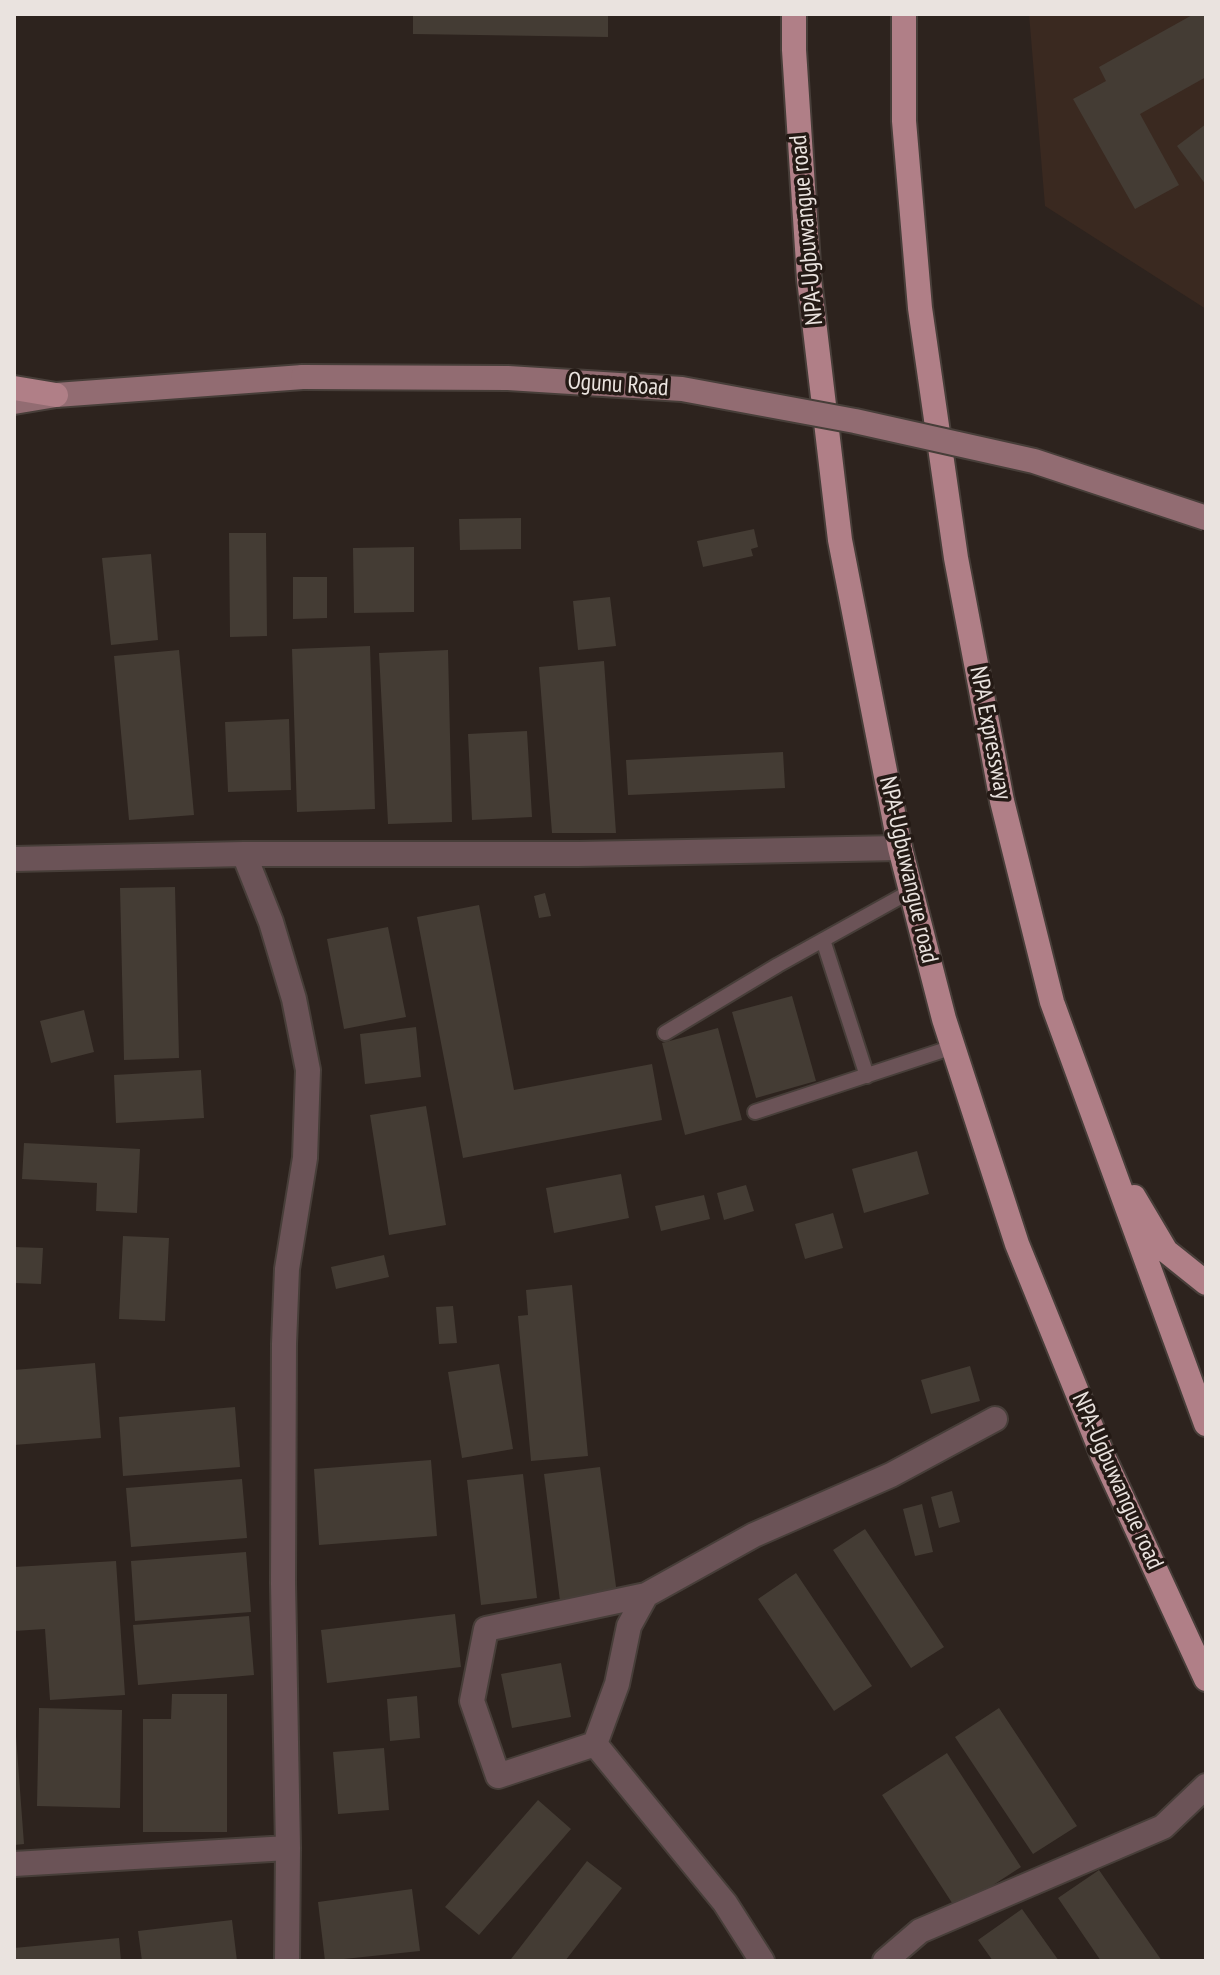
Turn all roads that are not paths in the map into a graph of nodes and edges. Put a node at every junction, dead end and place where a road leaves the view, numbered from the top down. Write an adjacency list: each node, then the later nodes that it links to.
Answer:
1 (782, 14): 4 (main road)
2 (794, 14): 4 (main road, NPA-Ugbuwangue road)
3 (904, 14): 18 (main road, NPA Expressway)
4 (794, 50): 9 (main road, NPA-Ugbuwangue road)
5 (14, 388): 6 (main road)
6 (56, 395): 7 (main road, Ogunu Road); 8 (main road, Ogunu Road, bridge)
7 (14, 402)
8 (1206, 518)
9 (900, 848): 10 (street); 12 (main road, NPA-Ugbuwangue road)
10 (244, 854): 11 (street); 26 (street)
11 (14, 859)
12 (911, 891): 13 (lane); 15 (main road, NPA-Ugbuwangue road)
13 (823, 940): 14 (lane); 16 (lane)
14 (665, 1033)
15 (953, 1047): 16 (lane); 23 (main road, NPA-Ugbuwangue road)
16 (867, 1076): 17 (lane)
17 (755, 1112)
18 (1105, 1149): 19 (main road); 21 (main road, NPA Expressway)
19 (1206, 1283)
20 (995, 1419): 22 (street)
21 (1206, 1424)
22 (646, 1595): 24 (street); 24 (street)
23 (1206, 1679)
24 (595, 1744): 29 (street)
25 (1206, 1786): 30 (street)
26 (288, 1848): 27 (street); 28 (street)
27 (14, 1864)
28 (287, 1961)
29 (762, 1961)
30 (885, 1961)

